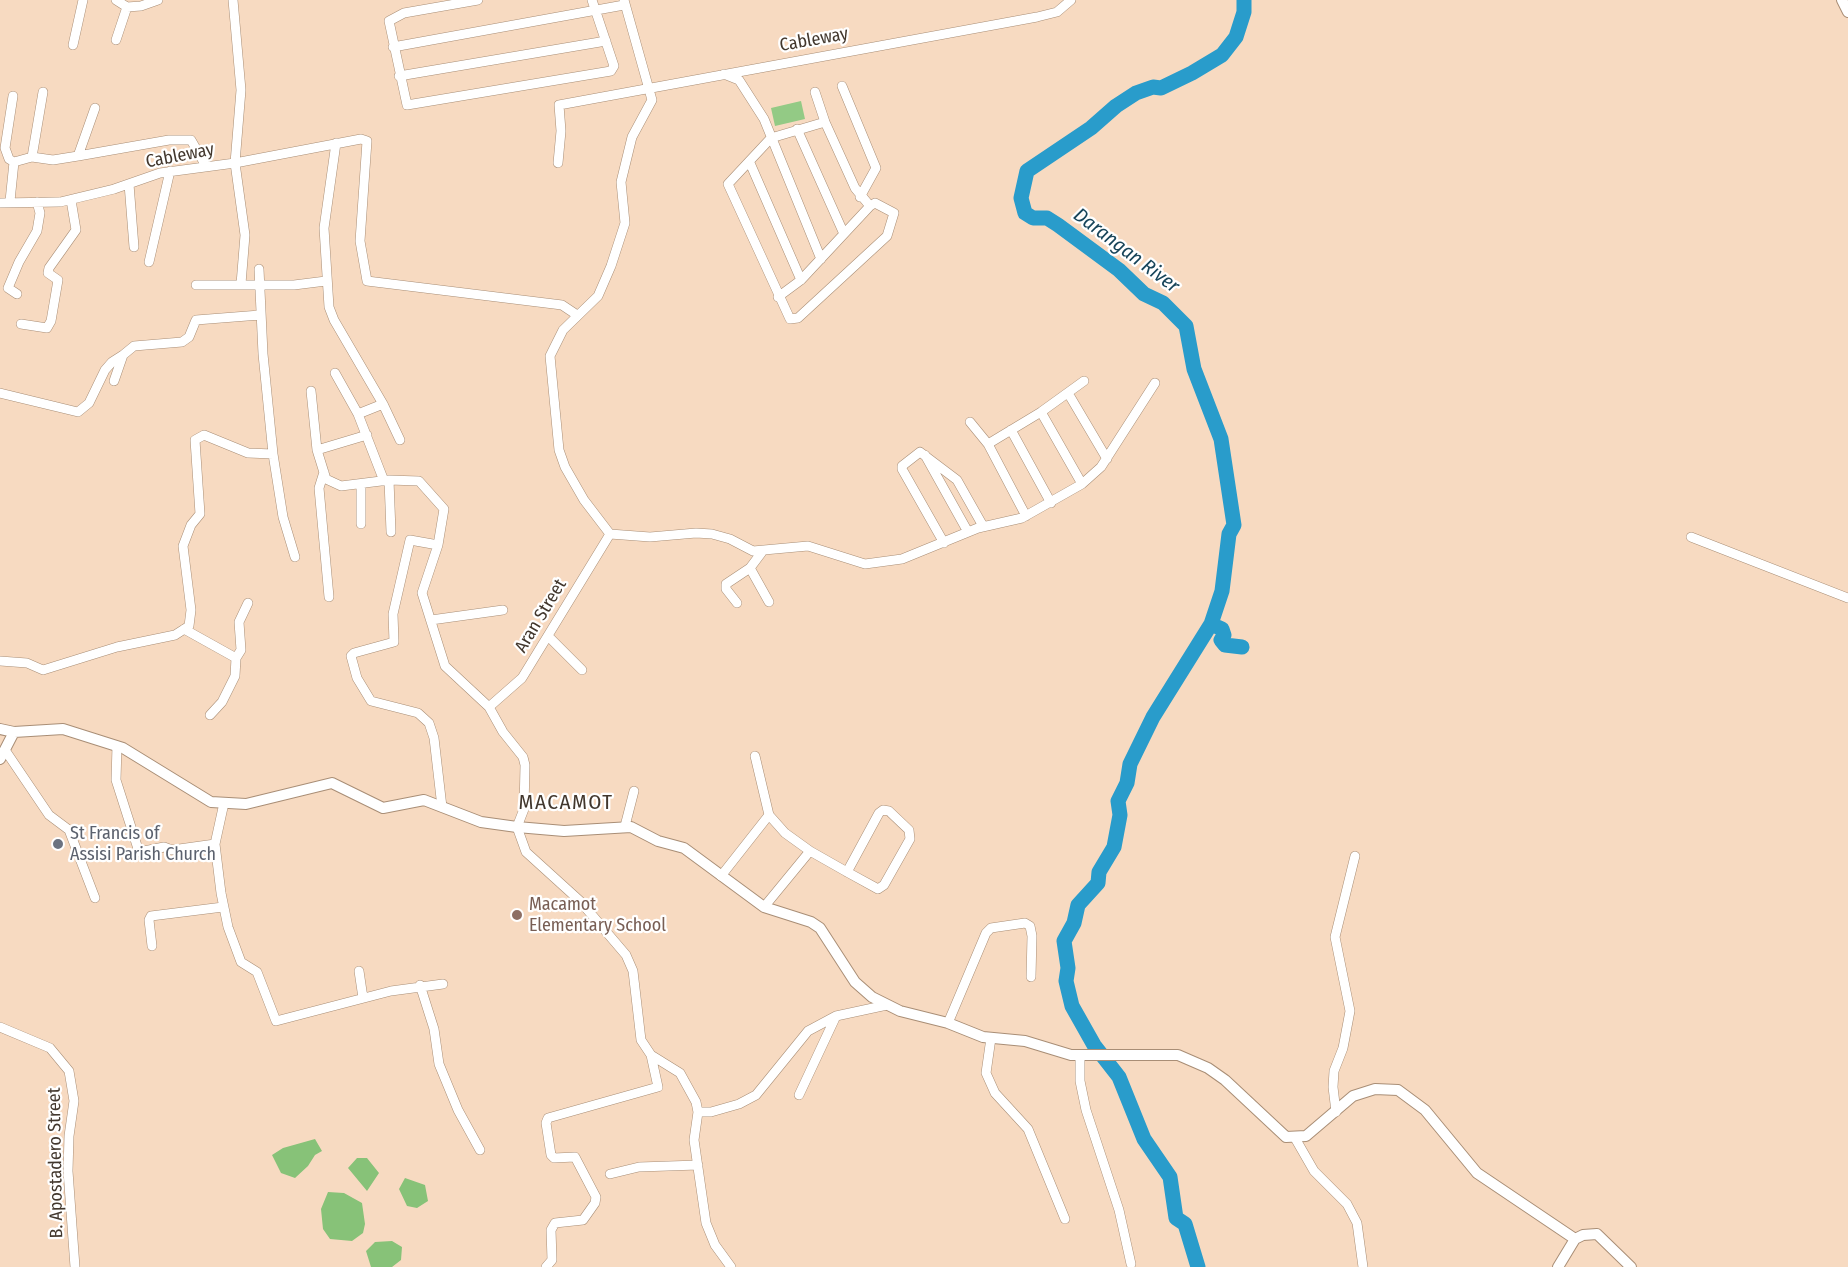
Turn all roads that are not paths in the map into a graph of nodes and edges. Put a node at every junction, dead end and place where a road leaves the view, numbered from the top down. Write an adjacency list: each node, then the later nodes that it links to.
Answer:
1 (83, 0): 15 (street)
2 (116, 0): 10 (street)
3 (158, 0): 10 (street)
4 (233, 0): 32 (street)
5 (478, 0): 16 (street)
6 (592, 0): 11 (street)
7 (1071, 0): 17 (street, Cableway)
8 (1842, 0): 12 (street)
9 (624, 2): 11 (street); 20 (street)
10 (126, 6): 13 (street)
11 (596, 10): 14 (street); 16 (street)
12 (1848, 12)
13 (116, 40)
14 (606, 40): 18 (street); 18 (street)
15 (73, 45)
16 (393, 47): 18 (street)
17 (723, 74): 20 (street, Cableway); 27 (street)
18 (399, 76)
19 (842, 86): 38 (street)
20 (650, 88): 33 (street, Cableway); 56 (street)
21 (43, 92): 30 (street)
22 (815, 92): 25 (street)
23 (13, 96): 31 (street)
24 (95, 108): 29 (street)
25 (825, 122): 26 (street); 38 (street)
26 (797, 129): 27 (street); 43 (street)
27 (771, 138): 34 (street); 45 (street)
28 (336, 143): 32 (street, Cableway); 49 (street); 56 (street, Cableway)
29 (78, 156): 30 (street); 35 (street)
30 (32, 158): 31 (street)
31 (15, 162): 40 (street)
32 (235, 163): 35 (street, Cableway); 50 (street)
33 (558, 163)
34 (750, 163): 48 (street); 54 (street)
35 (206, 166): 36 (street, Cableway)
36 (170, 171): 37 (street, Cableway); 46 (street)
37 (129, 184): 39 (street, Cableway); 44 (street)
38 (860, 197): 42 (street)
39 (71, 200): 41 (street, Cableway); 57 (street)
40 (5, 202): 41 (street, Cableway)
41 (37, 202): 53 (street)
42 (870, 206): 43 (street); 54 (street)
43 (844, 234): 45 (street)
44 (134, 247)
45 (821, 259): 48 (street)
46 (149, 262)
47 (260, 269): 52 (street)
48 (801, 280): 54 (street)
49 (326, 281): 52 (street); 66 (street)
50 (241, 284): 51 (street); 52 (street)
51 (196, 285)
52 (259, 285): 55 (street)
53 (17, 294)
54 (778, 297)
55 (260, 315): 58 (street); 75 (street)
56 (577, 315): 88 (street)
57 (21, 324)
58 (123, 356): 60 (street); 64 (street)
59 (335, 373): 68 (street)
60 (114, 381)
61 (1084, 381): 65 (street)
62 (1155, 383): 77 (street)
63 (310, 391): 74 (street)
64 (0, 393)
65 (1068, 393): 67 (street); 77 (street)
66 (383, 404): 68 (street); 72 (street)
67 (1041, 412): 70 (street); 81 (street)
68 (358, 414): 71 (street)
69 (970, 422): 73 (street)
70 (1011, 430): 73 (street); 82 (street)
71 (367, 435): 74 (street); 79 (street)
72 (400, 441)
73 (988, 444): 83 (street)
74 (317, 450): 78 (street)
75 (273, 454): 93 (street); 102 (street)
76 (924, 454): 85 (street); 87 (street); 90 (street)
77 (1107, 459): 81 (street)
78 (324, 472): 80 (street); 95 (street)
79 (387, 481): 80 (street); 86 (street); 91 (street)
80 (362, 484): 84 (street)
81 (1082, 484): 82 (street)
82 (1051, 503): 83 (street)
83 (1026, 516): 85 (street)
84 (361, 524)
85 (983, 526): 87 (street)
86 (391, 532)
87 (968, 532): 90 (street)
88 (610, 534): 92 (street); 103 (street, Aran Street)
89 (1691, 537): 96 (street)
90 (944, 543): 92 (street)
91 (438, 545): 101 (street); 116 (street)
92 (762, 552): 94 (street)
93 (295, 557)
94 (750, 568): 97 (street); 99 (street)
95 (329, 597)
96 (1848, 598)
97 (768, 602)
98 (248, 603): 104 (street)
99 (737, 603)
100 (503, 610): 101 (street)
101 (431, 620): 107 (street)
102 (184, 629): 104 (street); 105 (street)
103 (548, 636): 106 (street); 107 (street, Aran Street)
104 (236, 658): 108 (street)
105 (0, 661)
106 (582, 670)
107 (489, 707): 119 (street)
108 (210, 716)
109 (0, 729): 110 (street)
110 (14, 732): 111 (street); 112 (street)
111 (117, 746): 115 (street); 120 (street)
112 (3, 754): 125 (street)
113 (755, 756): 117 (street)
114 (634, 791): 118 (street)
115 (224, 803): 116 (street); 120 (street)
116 (442, 807): 119 (street)
117 (769, 815): 121 (street); 124 (street)
118 (625, 826): 119 (street); 124 (street)
119 (517, 827): 139 (street)
120 (215, 844): 126 (street)
121 (810, 851): 123 (street); 127 (street)
122 (1355, 856): 143 (street)
123 (847, 872): 123 (street)
124 (721, 876): 127 (street)
125 (94, 898)
126 (223, 907): 128 (street); 133 (street)
127 (764, 907): 134 (street)
128 (152, 946)
129 (358, 971): 133 (street)
130 (1031, 977): 136 (street)
131 (443, 984): 132 (street)
132 (420, 985): 133 (street); 145 (street)
133 (363, 998)
134 (887, 1005): 135 (street); 136 (street)
135 (836, 1016): 141 (street); 142 (street)
136 (948, 1023): 138 (street)
137 (0, 1028): 151 (street, B. Apostadero Street)
138 (991, 1038): 140 (street); 148 (street)
139 (651, 1055): 142 (street); 152 (street)
140 (1084, 1056): 144 (street); 150 (street)
141 (799, 1095)
142 (698, 1112): 146 (street)
143 (1336, 1112): 144 (street); 149 (street)
144 (1295, 1138): 154 (street)
145 (480, 1150)
146 (698, 1164): 147 (street); 153 (street)
147 (610, 1174)
148 (1065, 1219)
149 (1575, 1239): 155 (street); 156 (street)
150 (1131, 1264)
151 (75, 1267)
152 (546, 1267)
153 (731, 1267)
154 (1363, 1267)
155 (1558, 1267)
156 (1631, 1267)

